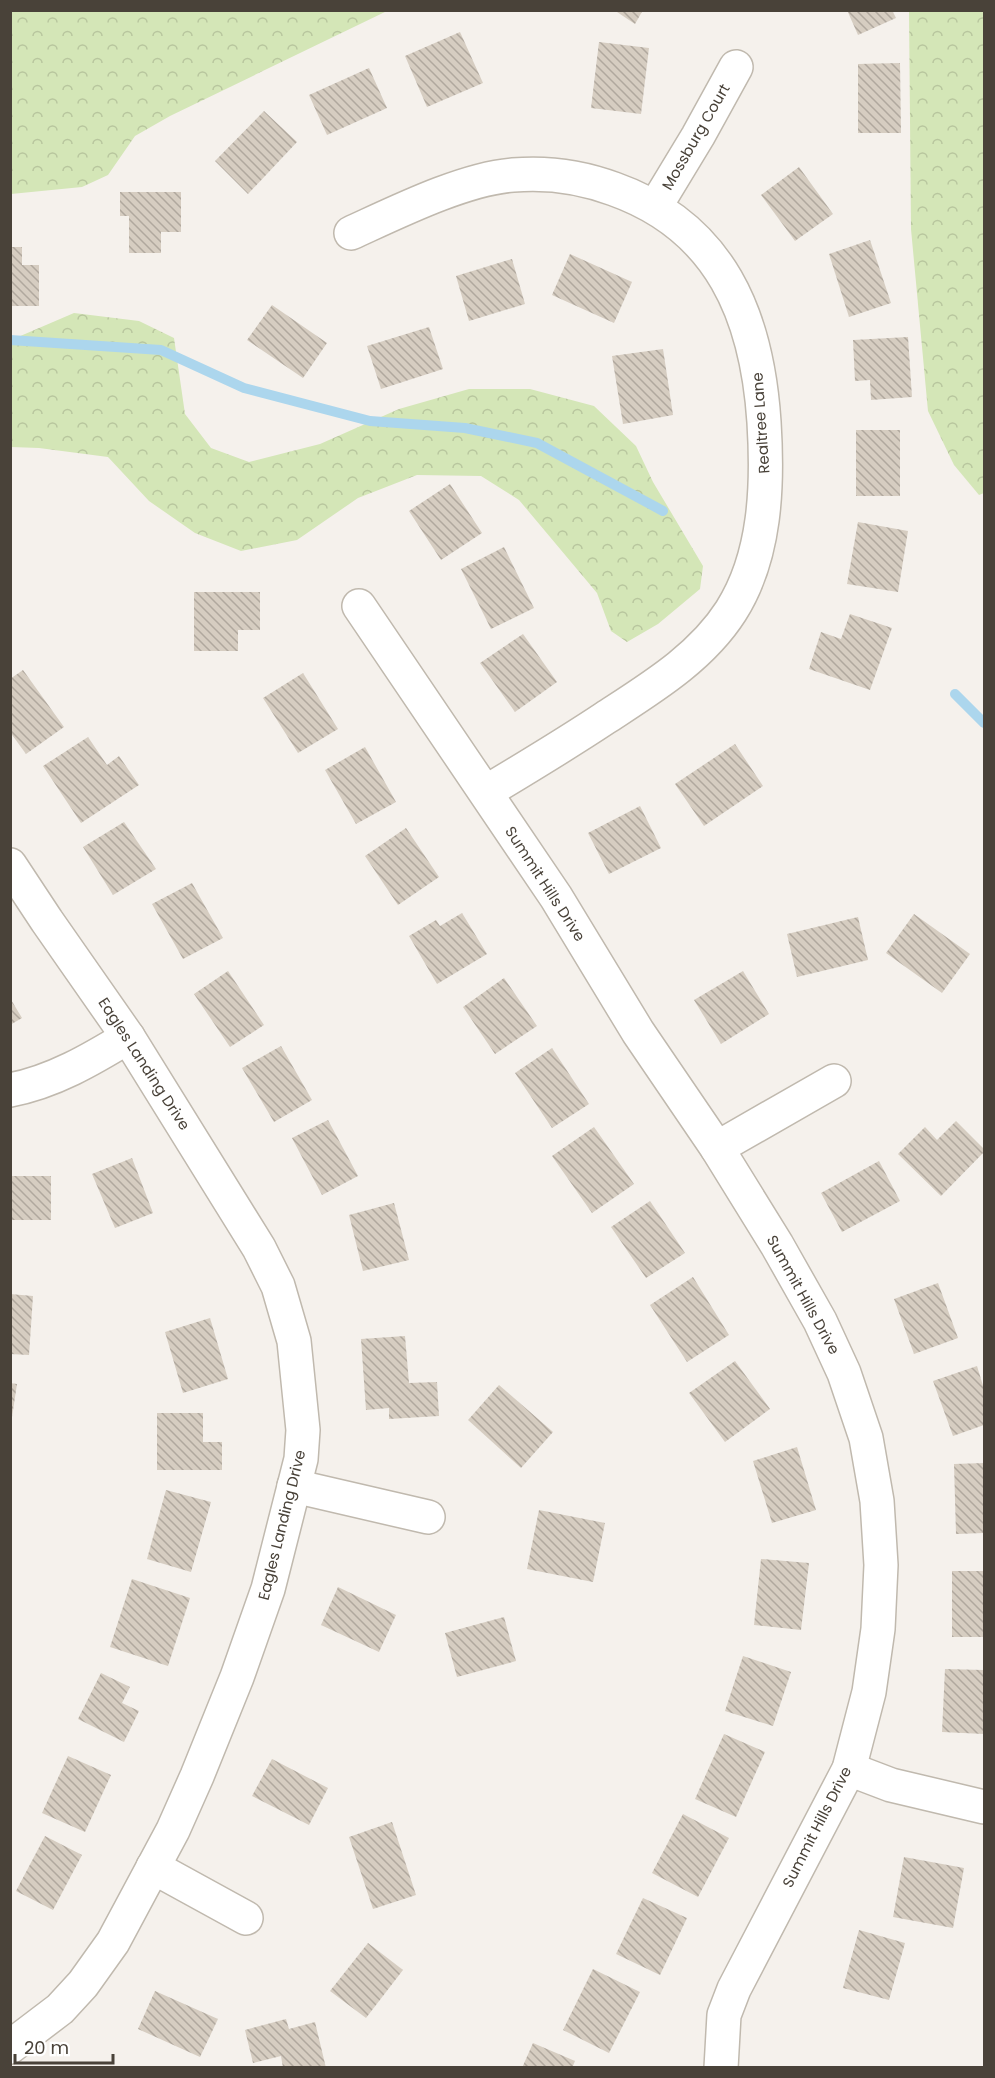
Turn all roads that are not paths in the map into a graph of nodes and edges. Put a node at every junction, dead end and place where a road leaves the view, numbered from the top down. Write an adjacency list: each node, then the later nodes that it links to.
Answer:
1 (736, 67): 2 (street, Mossburg Court)
2 (655, 207): 3 (street, Realtree Lane); 5 (street, Realtree Lane)
3 (351, 233)
4 (359, 606): 5 (street, Summit Hills Drive)
5 (486, 792): 10 (street, Summit Hills Drive)
6 (10, 866): 7 (street, Eagles Landing Drive)
7 (128, 1037): 9 (street); 11 (street, Eagles Landing Drive)
8 (834, 1081): 10 (street)
9 (10, 1090)
10 (717, 1148): 13 (street, Summit Hills Drive)
11 (294, 1486): 12 (street); 15 (street, Eagles Landing Drive)
12 (428, 1517)
13 (849, 1769): 14 (street); 18 (street, Summit Hills Drive)
14 (984, 1807)
15 (153, 1868): 16 (street); 17 (street, Eagles Landing Drive)
16 (246, 1918)
17 (10, 2047)
18 (721, 2067)

